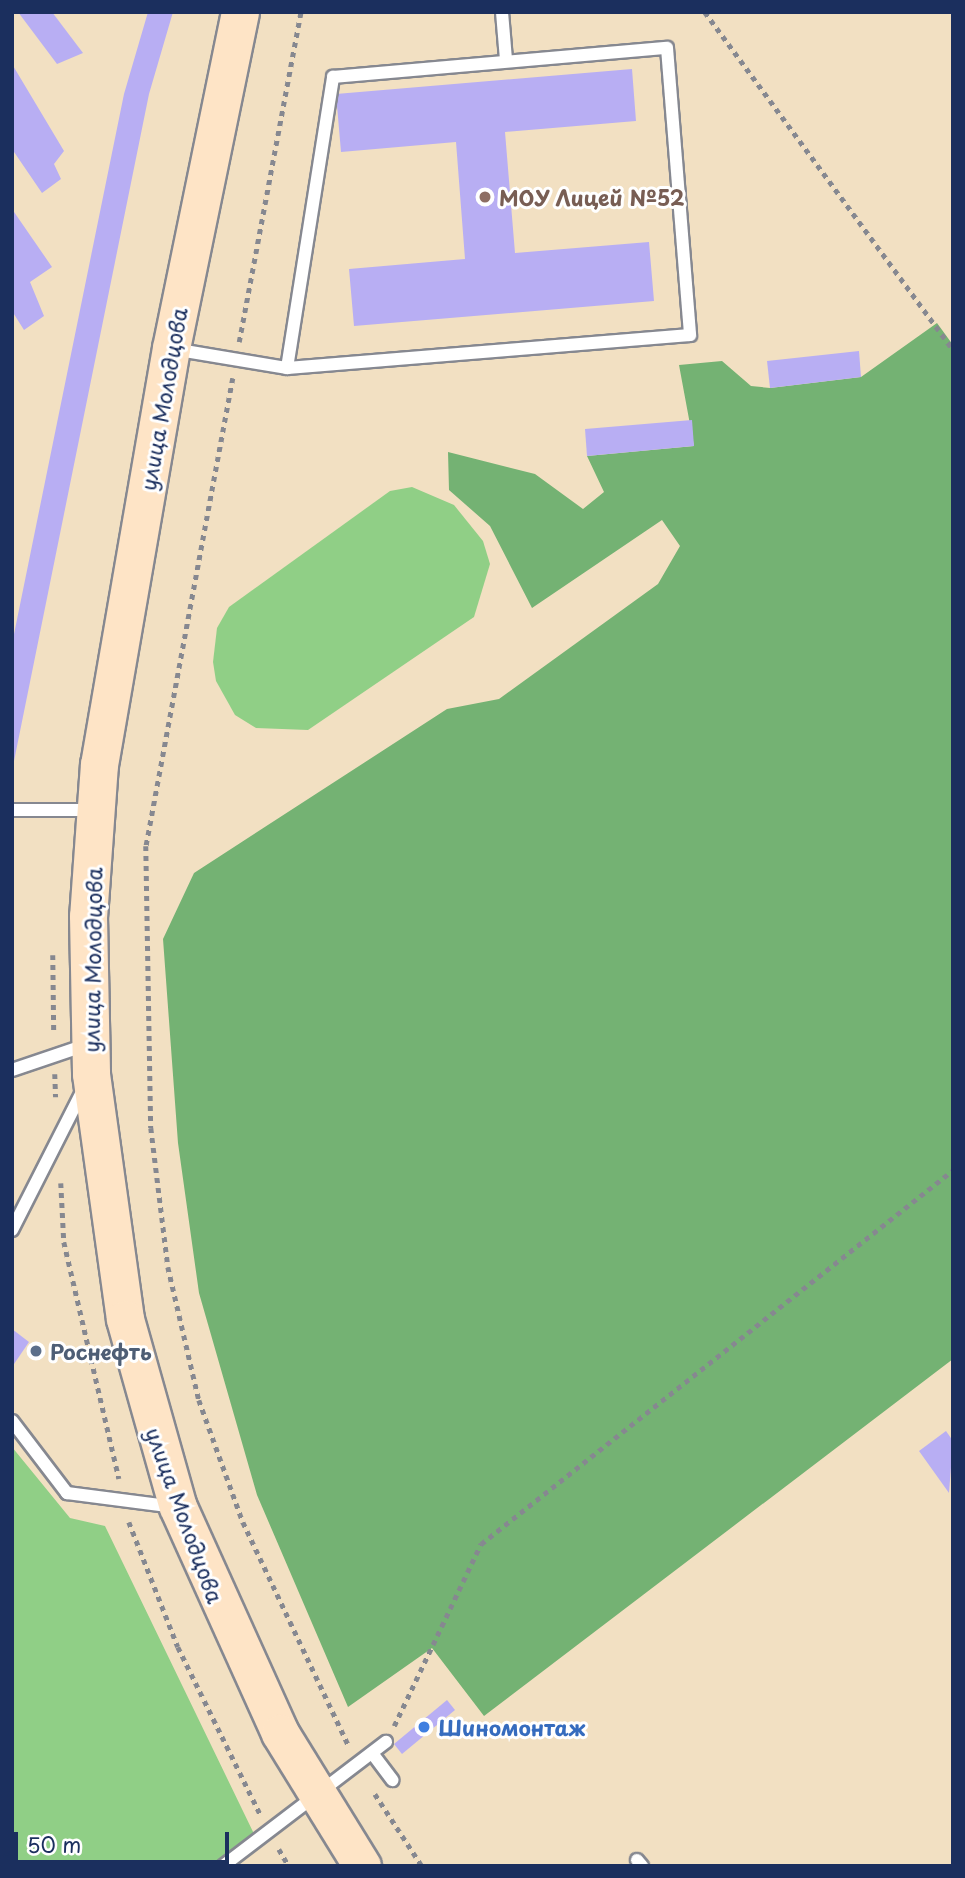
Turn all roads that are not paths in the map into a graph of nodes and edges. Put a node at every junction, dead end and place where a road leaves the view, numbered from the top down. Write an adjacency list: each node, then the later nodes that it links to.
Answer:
1 (240, 12): 4 (street, улица Молодцова)
2 (502, 12): 3 (lane)
3 (506, 60): 5 (lane); 5 (lane)
4 (171, 348): 5 (lane); 7 (street, улица Молодцова)
5 (286, 368)
6 (12, 810): 7 (lane)
7 (96, 810): 8 (street, улица Молодцова)
8 (78, 1053): 9 (lane); 10 (lane); 12 (street, улица Молодцова)
9 (12, 1070)
10 (12, 1230)
11 (12, 1421): 12 (lane)
12 (178, 1507): 16 (street, улица Молодцова)
13 (386, 1742): 14 (lane)
14 (372, 1753): 15 (lane); 16 (lane)
15 (392, 1780)
16 (318, 1794): 17 (lane); 18 (street, улица Молодцова)
17 (223, 1866)
18 (362, 1866)

